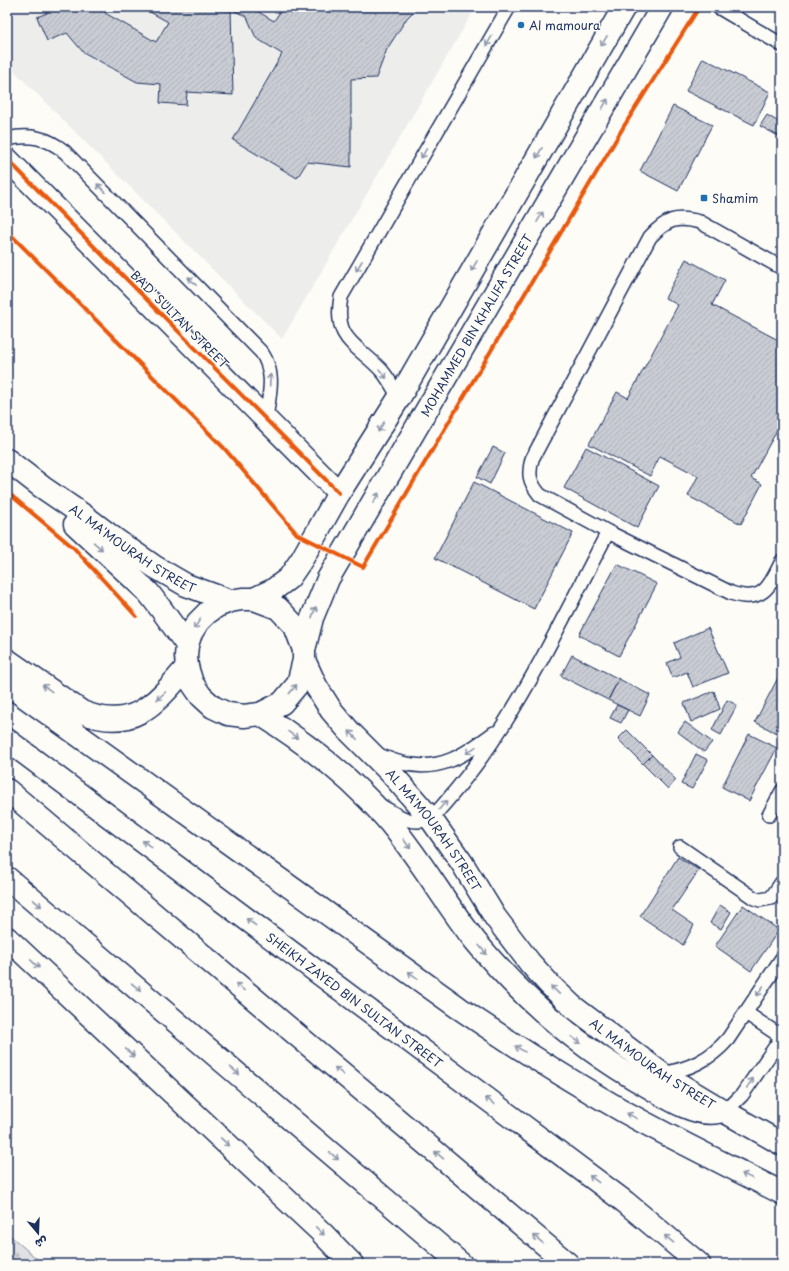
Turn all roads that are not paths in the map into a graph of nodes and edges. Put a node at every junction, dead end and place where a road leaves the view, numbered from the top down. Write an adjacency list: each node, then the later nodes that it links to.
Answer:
1 (509, 7): 9 (lane, one-way to 9)
2 (624, 7): 9 (main road, one-way to 9)
3 (662, 7): 19 (main road, MOHAMMED BIN KHALIFA STREET, one-way to 3)
4 (718, 7): 5 (lane)
5 (782, 45)
6 (7, 139): 10 (lane, one-way to 6)
7 (7, 159): 10 (main road, BAD' SULTAN STREET)
8 (782, 268): 14 (lane)
9 (399, 398): 13 (main road, one-way to 13)
10 (266, 419): 13 (main road, BAD' SULTAN STREET)
11 (7, 460): 12 (main road, AL MA'MOURAH STREET)
12 (42, 487): 17 (main road, AL MA'MOURAH STREET); 18 (main road, AL MA'MOURAH STREET, one-way to 18)
13 (339, 493): 16 (main road)
14 (608, 532): 15 (lane); 24 (lane)
15 (782, 561)
16 (254, 599): 17 (main road); 19 (main road)
17 (230, 601): 18 (main road, one-way to 18)
18 (187, 645): 21 (main road)
19 (304, 655): 23 (main road, one-way to 19); 26 (main road, AL MA'MOURAH STREET, one-way to 19)
20 (7, 660): 21 (main road, one-way to 20)
21 (187, 667): 23 (main road)
22 (7, 684): 42 (main road, one-way to 22)
23 (260, 714): 29 (main road, AL MA'MOURAH STREET, one-way to 29)
24 (502, 727): 26 (lane, one-way to 26); 31 (lane, one-way to 24)
25 (7, 740): 46 (main road, SHEIKH ZAYED BIN SULTAN STREET, one-way to 25)
26 (371, 753): 31 (main road, AL MA'MOURAH STREET)
27 (7, 790): 45 (main road, one-way to 27)
28 (782, 791): 30 (lane)
29 (362, 793): 31 (lane); 40 (main road, AL MA'MOURAH STREET, one-way to 40)
30 (769, 814)
31 (431, 819): 39 (main road, AL MA'MOURAH STREET, one-way to 31)
32 (680, 847): 34 (lane)
33 (7, 878): 44 (main road, one-way to 44)
34 (782, 882)
35 (7, 938): 43 (main road, one-way to 43)
36 (782, 958): 37 (lane, one-way to 37)
37 (746, 1013): 38 (lane); 39 (lane)
38 (782, 1037): 40 (lane, one-way to 38)
39 (662, 1074): 40 (main road, AL MA'MOURAH STREET)
40 (722, 1110): 41 (main road)
41 (782, 1144)
42 (782, 1193)
43 (352, 1264)
44 (461, 1264)
45 (568, 1264)
46 (699, 1264)

